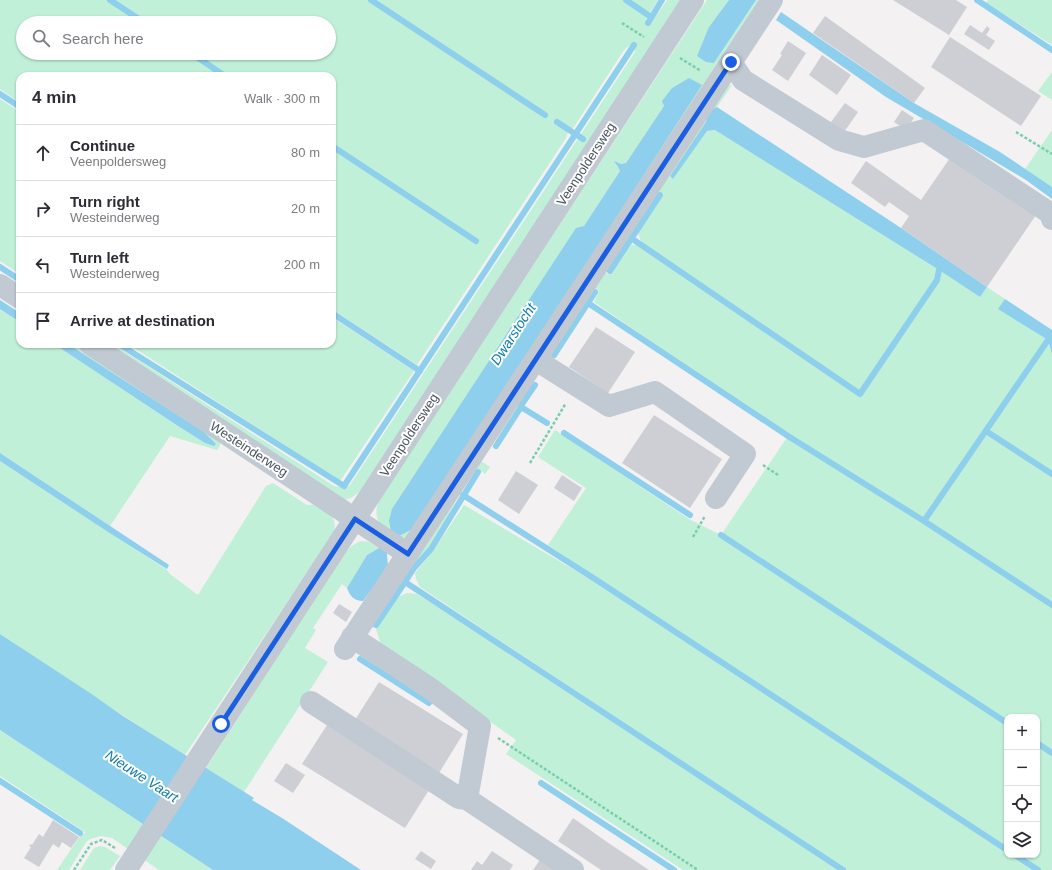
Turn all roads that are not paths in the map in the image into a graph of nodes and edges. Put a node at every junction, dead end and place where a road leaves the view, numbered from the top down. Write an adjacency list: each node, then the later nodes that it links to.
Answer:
1 (693, 0): 10 (street, Veenpoldersweg)
2 (772, 0): 3 (street)
3 (731, 62): 4 (street); 8 (street)
4 (1052, 219)
5 (0, 285): 6 (street)
6 (16, 295)
7 (96, 348): 10 (street, Westeinderweg)
8 (536, 360): 9 (street); 11 (street)
9 (716, 498)
10 (355, 519): 11 (street, Westeinderweg); 14 (street, Veenpoldersweg, bridge)
11 (395, 546): 13 (street)
12 (311, 702): 13 (street)
13 (467, 798): 15 (street)
14 (126, 870)
15 (573, 870)

